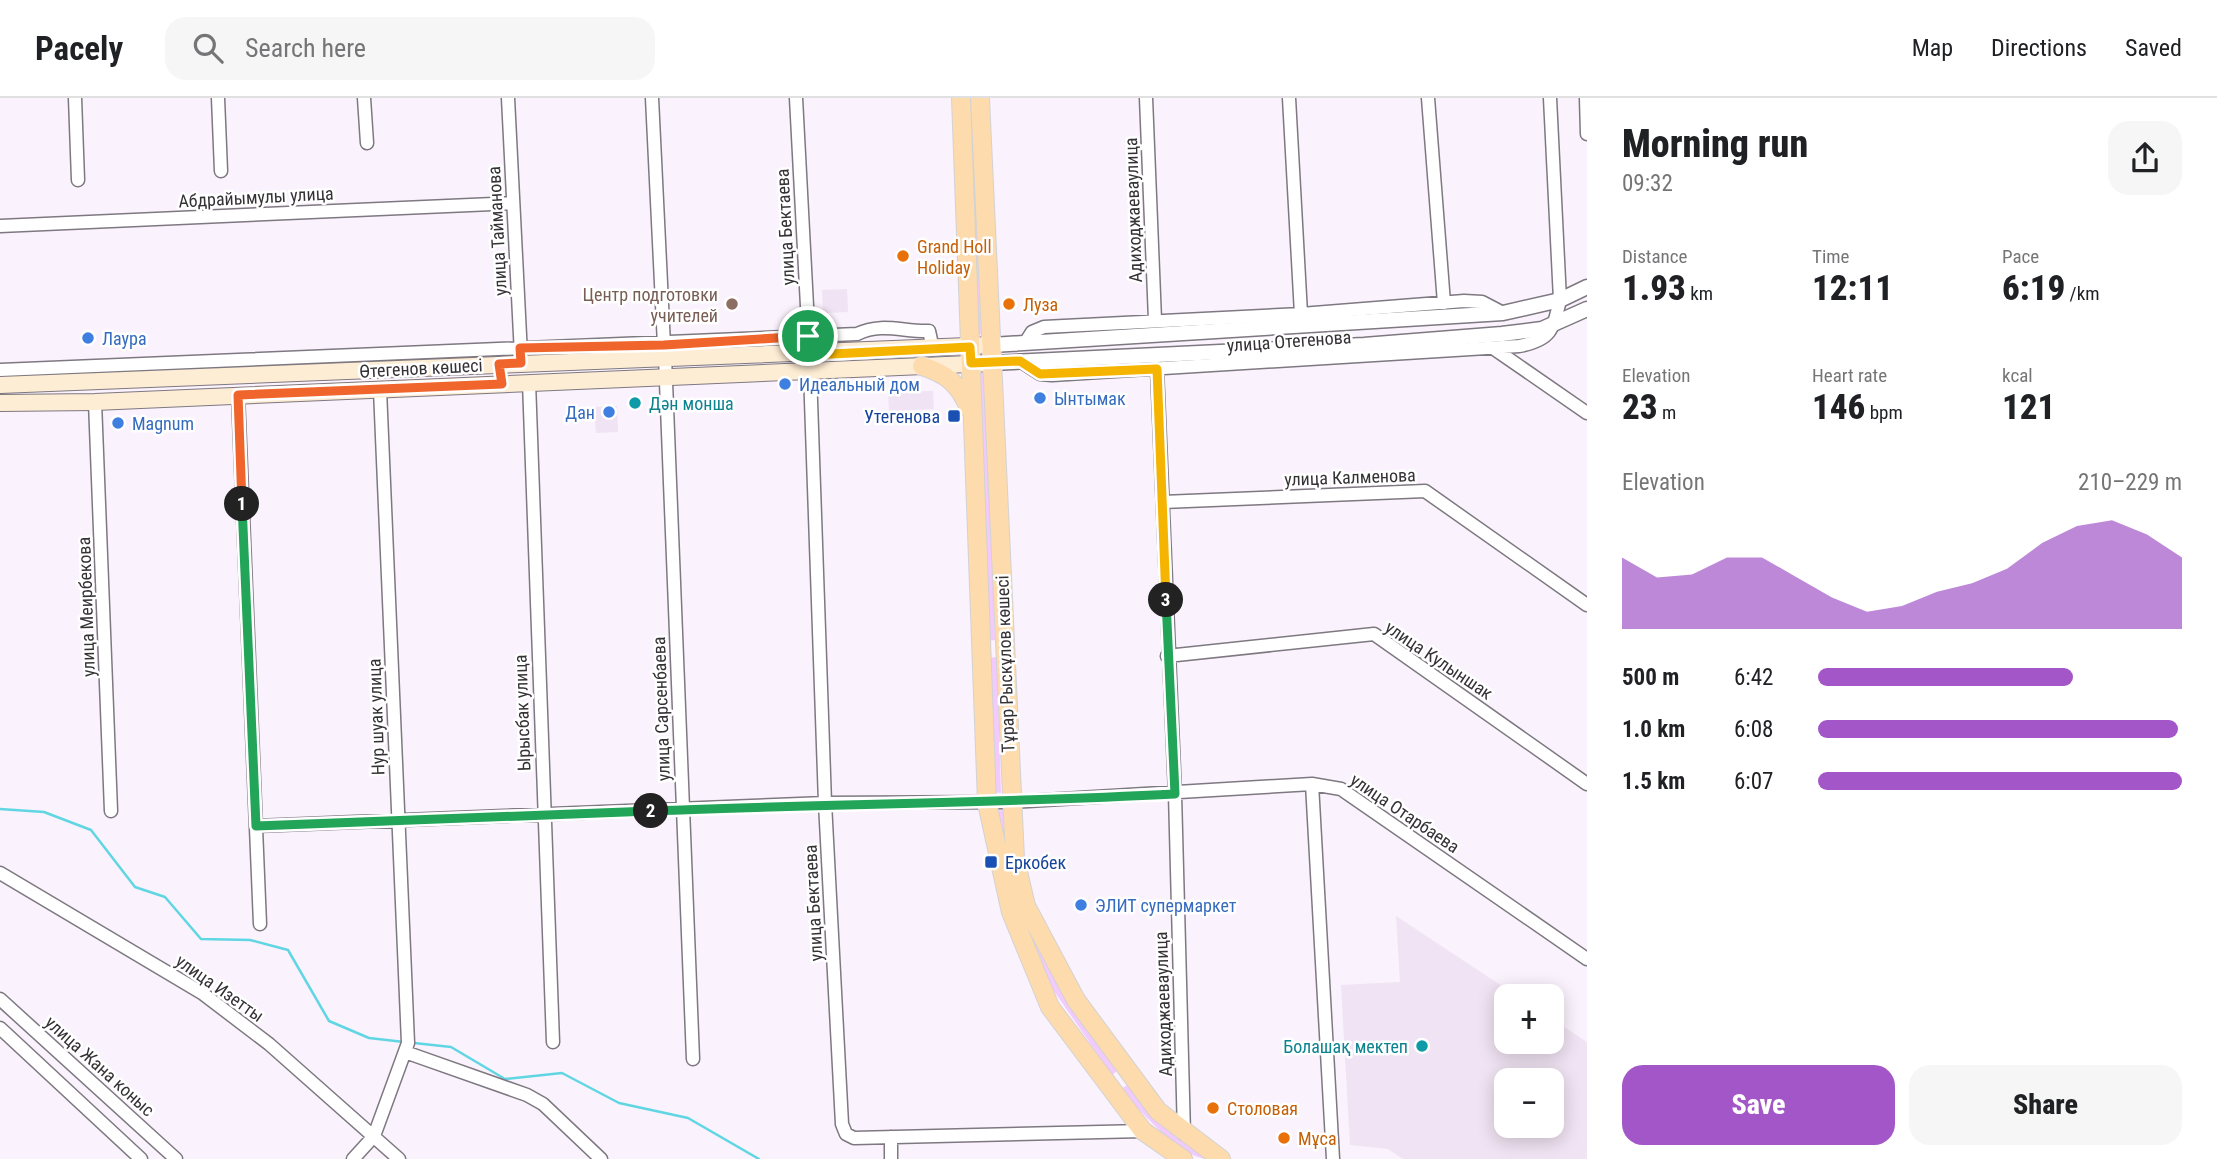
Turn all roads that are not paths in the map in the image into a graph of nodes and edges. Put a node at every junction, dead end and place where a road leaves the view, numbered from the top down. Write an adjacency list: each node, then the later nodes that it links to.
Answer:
1 (75, 98): 19 (street)
2 (218, 98): 18 (street)
3 (365, 98): 17 (street)
4 (508, 98): 20 (street, улица Тайманова)
5 (652, 98): 34 (street, улица Сарсенбаева)
6 (796, 98): 30 (street, улица Бектаева)
7 (961, 98): 15 (main road, Тұрар Рыскұлов көшесі)
8 (980, 98): 14 (main road, Тұрар Рыскұлов көшесі)
9 (1146, 98): 28 (street, Адиходжаеваулица)
10 (1289, 98): 27 (street)
11 (1428, 98): 24 (street)
12 (1550, 98): 23 (street)
13 (1586, 98): 16 (street)
14 (981, 118): 15 (main road); 35 (main road, Тұрар Рыскұлов көшесі)
15 (962, 119): 38 (main road, Тұрар Рыскұлов көшесі)
16 (1587, 134)
17 (367, 143)
18 (221, 171)
19 (78, 180)
20 (513, 203): 21 (street, Абдрайымулы улица); 36 (street, улица Тайманова)
21 (0, 226)
22 (1587, 287): 23 (street, улица Отегенова)
23 (1560, 300): 26 (street, улица Отегенова); 29 (street)
24 (1444, 303): 26 (street, улица Отегенова); 27 (street, улица Отегенова)
25 (1587, 309): 29 (street, улица Отегенова)
26 (1503, 313): 31 (street, улица Отегенова)
27 (1301, 314): 28 (street, улица Отегенова)
28 (1155, 320): 31 (street, улица Отегенова)
29 (1554, 324): 32 (street, улица Отегенова); 39 (street, улица Отегенова)
30 (808, 336): 33 (street); 34 (street); 37 (street, улица Бектаева)
31 (1026, 343): 35 (street, улица Отегенова)
32 (1493, 348): 42 (street, улица Отегенова); 53 (street)
33 (933, 349): 37 (main road, Өтегенов көшесі); 38 (main road, Өтегенов көшесі)
34 (665, 351): 36 (main road, Өтегенов көшесі); 37 (main road, Өтегенов көшесі); 45 (street, улица Сарсенбаева)
35 (992, 354): 38 (main road); 39 (street, улица Отегенова); 57 (main road, Тұрар Рыскұлов көшесі)
36 (521, 355): 40 (main road, Өтегенов көшесі); 43 (street)
37 (812, 355)
38 (970, 355): 41 (main road, Өтегенов көшесі); 54 (main road, Тұрар Рыскұлов көшесі)
39 (1020, 361): 42 (street, улица Отегенова)
40 (499, 364): 47 (street); 48 (main road, Өтегенов көшесі)
41 (922, 366): 44 (main road, Өтегенов көшесі); 54 (main road)
42 (1157, 369): 55 (street, Адиходжаеваулица)
43 (0, 370)
44 (810, 372): 45 (main road, Өтегенов көшесі); 64 (street, улица Бектаева)
45 (666, 377): 46 (main road, Өтегенов көшесі); 66 (street, улица Сарсенбаева)
46 (529, 382): 47 (main road, Өтегенов көшесі); 68 (street, Ырысбак улица)
47 (502, 384): 49 (main road, Өтегенов көшесі)
48 (0, 385)
49 (380, 390): 50 (main road, Өтегенов көшесі); 69 (street, Нур шуак улица)
50 (238, 395): 51 (main road, Өтегенов көшесі); 70 (street)
51 (95, 402): 52 (main road, Өтегенов көшесі); 67 (street, улица Меирбекова)
52 (0, 403)
53 (1587, 413)
54 (972, 414): 58 (main road, Тұрар Рыскұлов көшесі)
55 (1163, 502): 56 (street, улица Калменова); 59 (street, Адиходжаеваулица)
56 (1587, 605)
57 (1004, 651): 58 (main road); 63 (main road, Тұрар Рыскұлов көшесі)
58 (981, 652): 65 (main road, Тұрар Рыскұлов көшесі)
59 (1167, 656): 60 (street, улица Кулыншак); 62 (street, Адиходжаеваулица)
60 (1587, 784)
61 (1312, 785): 62 (street, улица Отарбаева); 73 (street, улица Отарбаева); 93 (street)
62 (1175, 794): 63 (street, улица Отарбаева); 82 (street, Адиходжаеваулица)
63 (1010, 802): 65 (street, улица Отарбаева); 79 (main road, Тұрар Рыскұлов көшесі)
64 (825, 803): 65 (street, улица Отарбаева); 66 (street, улица Отарбаева); 84 (street, улица Бектаева)
65 (987, 803): 80 (main road, Тұрар Рыскұлов көшесі)
66 (682, 809): 68 (street, улица Отарбаева); 78 (street, улица Сарсенбаева)
67 (111, 811)
68 (542, 815): 69 (street, улица Отарбаева); 76 (street, Ырысбак улица)
69 (398, 821): 70 (street, улица Отарбаева); 77 (street, Нур шуак улица)
70 (256, 826): 72 (street)
71 (0, 873): 83 (street, улица Изетты)
72 (260, 924)
73 (1587, 959)
74 (0, 999): 86 (street, улица Жана коныс)
75 (0, 1028): 85 (street)
76 (553, 1042)
77 (406, 1047): 83 (street); 89 (street)
78 (694, 1059)
79 (1130, 1074): 80 (main road); 82 (main road, Тұрар Рыскұлов көшесі)
80 (1111, 1088): 81 (main road, Тұрар Рыскұлов көшесі)
81 (1143, 1131): 84 (street, улица Бектаева); 91 (main road, Тұрар Рыскұлов көшесі)
82 (1184, 1134): 92 (main road, Тұрар Рыскұлов көшесі)
83 (374, 1136): 87 (street); 88 (street, улица Изетты)
84 (891, 1137): 90 (street)
85 (141, 1159)
86 (176, 1159)
87 (353, 1159)
88 (399, 1159)
89 (601, 1159)
90 (891, 1159)
91 (1183, 1159)
92 (1220, 1159)
93 (1333, 1159)

